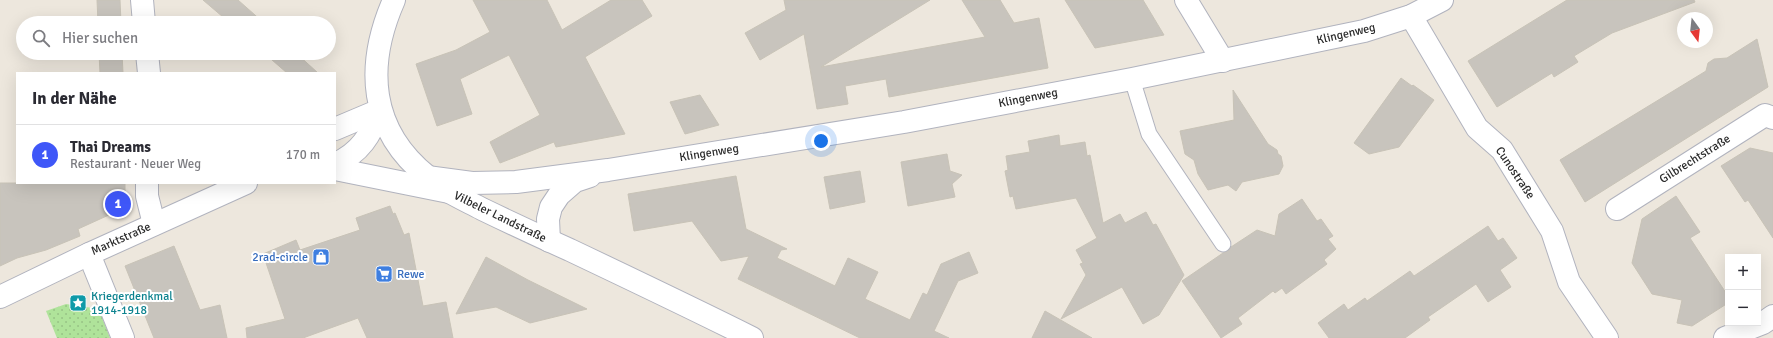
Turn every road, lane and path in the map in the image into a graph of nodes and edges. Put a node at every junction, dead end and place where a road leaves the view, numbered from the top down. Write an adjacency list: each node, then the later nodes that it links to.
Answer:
1 (142, 0): 5 (street)
2 (394, 0): 11 (street, Vilbeler Landstraße)
3 (1186, 0): 8 (street)
4 (1442, 0): 6 (street, Klingenweg)
5 (143, 16)
6 (1411, 16): 8 (street, Klingenweg); 30 (street, Cunostraße)
7 (147, 60): 9 (street)
8 (1223, 61): 10 (street, Klingenweg)
9 (148, 72)
10 (1132, 79): 16 (street, Klingenweg); 24 (lane)
11 (380, 110): 13 (street); 14 (street); 17 (street, Vilbeler Landstraße)
12 (1773, 118): 21 (street, Gilbrechtstraße)
13 (336, 129)
14 (336, 163)
15 (336, 169): 20 (street)
16 (608, 170): 17 (street, Klingenweg); 23 (street, Klingenweg)
17 (427, 177): 20 (street, Vilbeler Landstraße)
18 (147, 184): 22 (street)
19 (245, 184): 22 (street, Marktstraße)
20 (449, 192): 23 (street, Vilbeler Landstraße)
21 (1617, 209)
22 (154, 224): 25 (street, Marktstraße)
23 (549, 241): 29 (street, Vilbeler Landstraße)
24 (1223, 244)
25 (89, 254): 26 (street, Marktstraße); 28 (street)
26 (0, 297)
27 (1773, 316): 31 (street)
28 (123, 338)
29 (752, 338)
30 (1607, 338)
31 (1725, 338)

